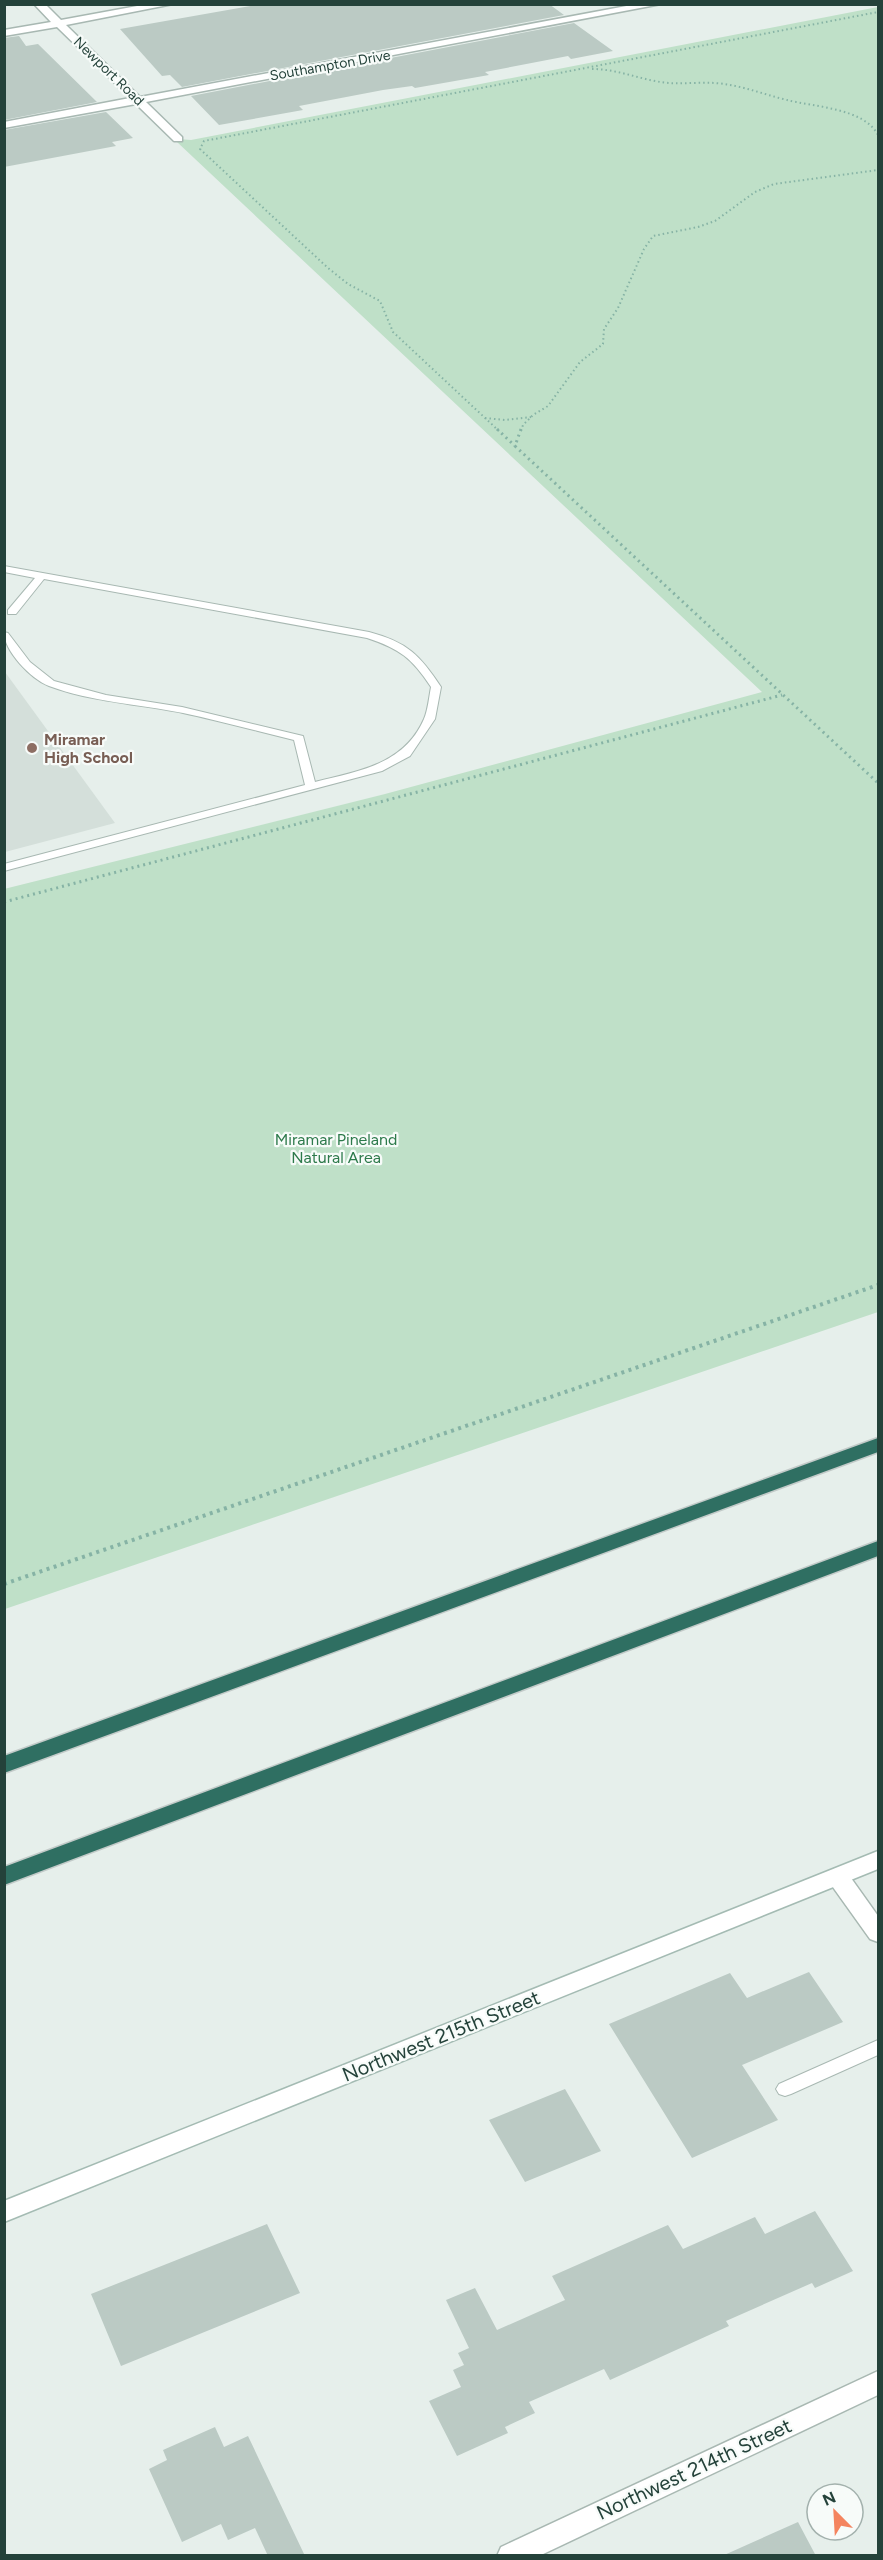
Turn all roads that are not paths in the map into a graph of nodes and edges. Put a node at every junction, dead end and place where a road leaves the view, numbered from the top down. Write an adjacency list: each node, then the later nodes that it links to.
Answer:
1 (39, 4): 4 (street, Newport Road)
2 (168, 4): 4 (street)
3 (656, 4): 6 (street, Southampton Drive)
4 (59, 23): 5 (street); 6 (street, Newport Road)
5 (4, 33)
6 (138, 100): 7 (street, Southampton Drive); 8 (street, Newport Road)
7 (4, 125)
8 (178, 139)
9 (4, 568): 10 (lane)
10 (42, 575): 11 (lane); 13 (lane)
11 (12, 612)
12 (4, 635): 13 (lane)
13 (311, 787): 14 (lane)
14 (4, 868)
15 (879, 1445): 17 (highway)
16 (879, 1548): 19 (highway)
17 (4, 1765)
18 (879, 1860): 20 (street, Northwest 215th Street)
19 (4, 1876)
20 (838, 1877): 21 (street); 24 (street, Northwest 215th Street)
21 (879, 1933)
22 (879, 2047): 23 (lane)
23 (785, 2089)
24 (4, 2212)
25 (879, 2383): 26 (street, Northwest 214th Street)
26 (510, 2556)

